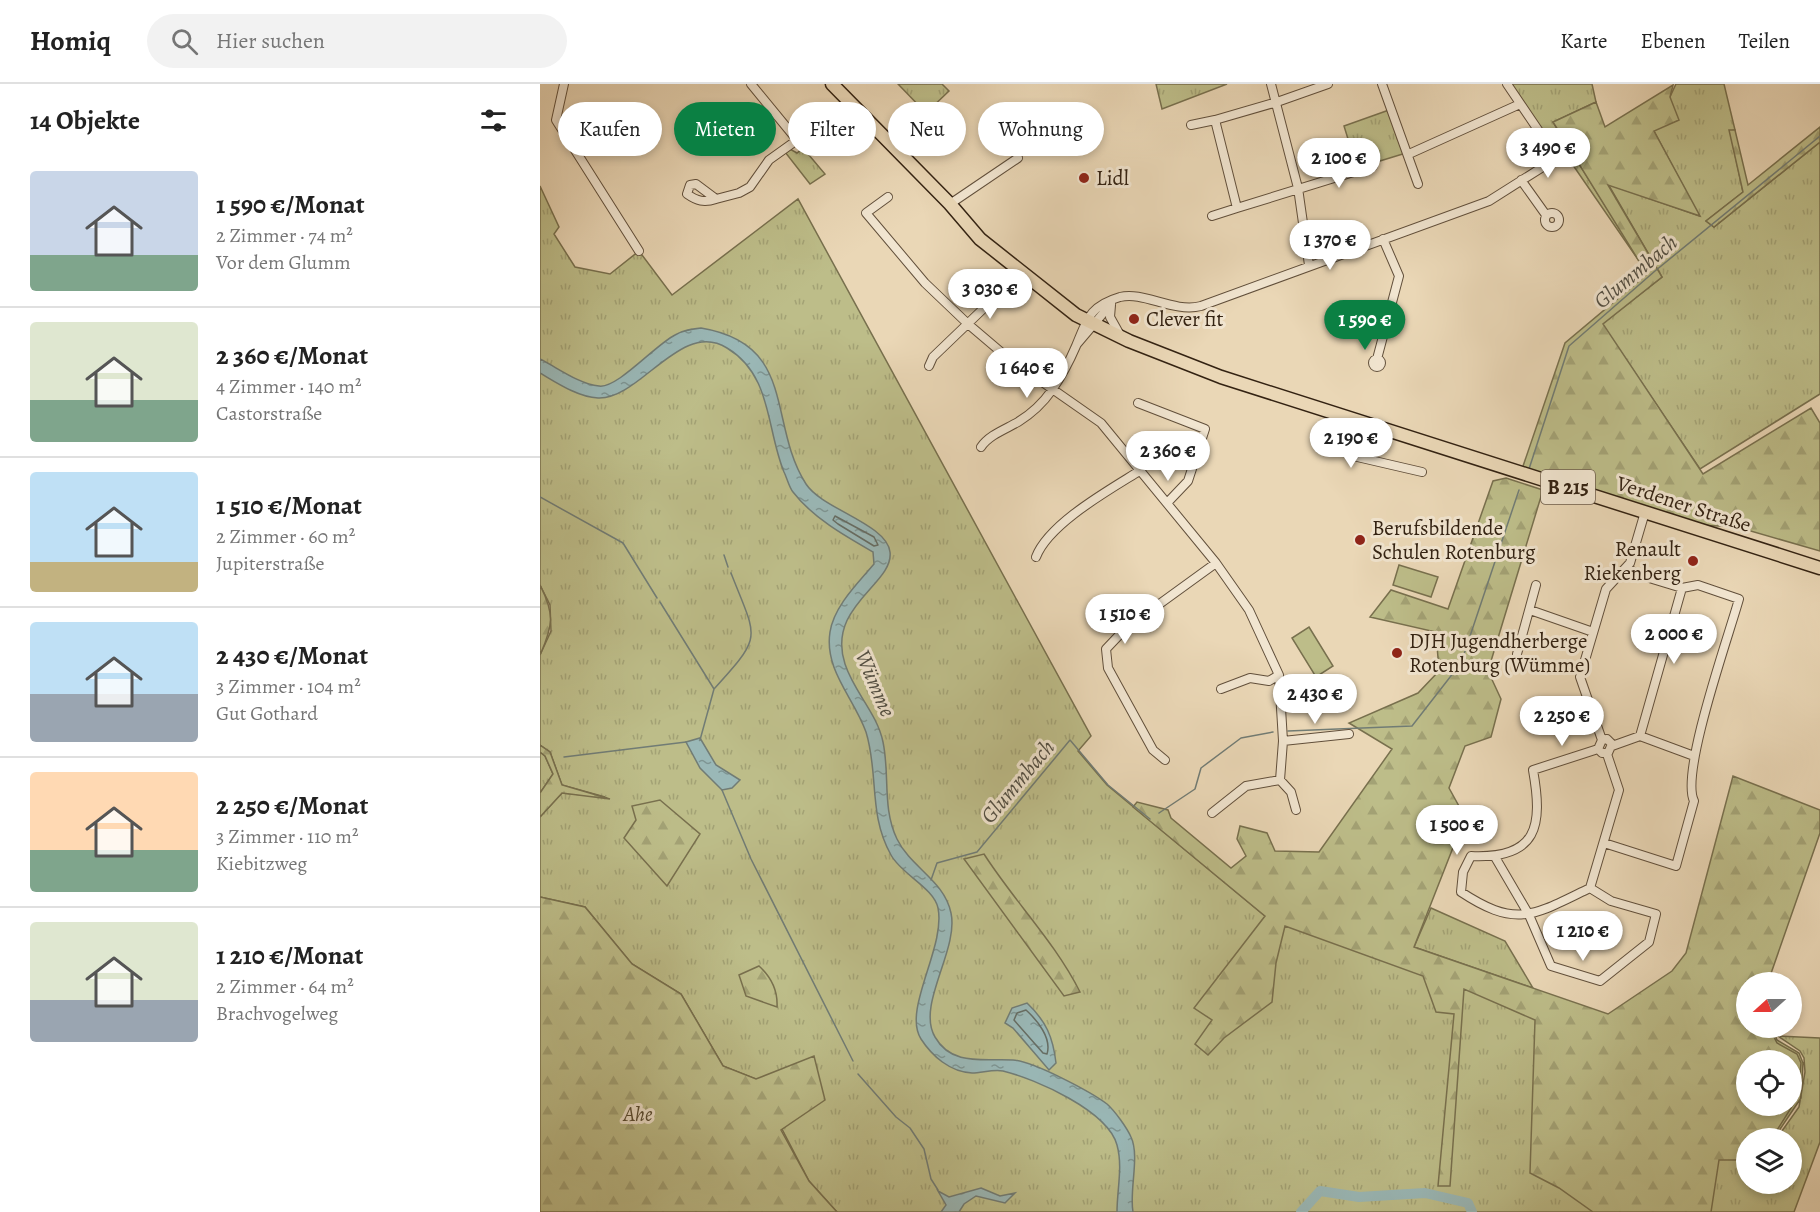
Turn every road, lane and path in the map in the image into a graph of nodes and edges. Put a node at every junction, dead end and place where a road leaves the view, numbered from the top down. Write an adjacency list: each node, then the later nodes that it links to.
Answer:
1 (564, 84): 25 (street)
2 (751, 84): 19 (street)
3 (832, 84): 20 (main road, Verdener Straße / B 215)
4 (1271, 84): 8 (street)
5 (1328, 84): 8 (street)
6 (1382, 84): 12 (street)
7 (1507, 84): 9 (street)
8 (1277, 102): 10 (street); 17 (street)
9 (1520, 104): 12 (street); 15 (street)
10 (1215, 120): 11 (street); 21 (street)
11 (1191, 125)
12 (1409, 154): 16 (street)
13 (1018, 158): 20 (street)
14 (1373, 166): 17 (street)
15 (1521, 180): 22 (street); 24 (street)
16 (1418, 184)
17 (1298, 188): 21 (street); 26 (street)
18 (888, 197): 31 (street)
19 (716, 199)
20 (950, 204): 30 (main road, Verdener Straße / B 215)
21 (1237, 208): 23 (street)
22 (1546, 215)
23 (1212, 216)
24 (1383, 239): 26 (street); 33 (street)
25 (639, 251)
26 (1309, 265): 27 (street)
27 (1118, 298): 29 (street); 30 (street)
28 (985, 303): 31 (street)
29 (1111, 304): 30 (street); 32 (street)
30 (1090, 320): 32 (main road, Verdener Straße / B 215); 35 (street)
31 (968, 324): 34 (street); 35 (street)
32 (1122, 337): 42 (main road, Verdener Straße / B 215)
33 (1377, 359)
34 (929, 366)
35 (1052, 390): 37 (street); 39 (street)
36 (1138, 403): 41 (street)
37 (981, 447)
38 (1369, 458): 40 (street)
39 (1141, 470): 41 (street); 43 (street)
40 (1422, 472)
41 (1168, 502): 44 (street)
42 (1645, 512): 45 (street); 46 (main road, Verdener Straße / B 215)
43 (1036, 556)
44 (1216, 562): 52 (street); 62 (street)
45 (1627, 567): 48 (street); 50 (street)
46 (1820, 568)
47 (1536, 585): 49 (street)
48 (1682, 588): 55 (street); 61 (street)
49 (1530, 610): 50 (street); 51 (street)
50 (1593, 632): 56 (street)
51 (1516, 654)
52 (1279, 675): 53 (street); 57 (street)
53 (1221, 689)
54 (1349, 734): 57 (street)
55 (1640, 736): 58 (street); 61 (street)
56 (1602, 740): 58 (street); 59 (street)
57 (1283, 741): 63 (street)
58 (1612, 746): 60 (street)
59 (1598, 749): 60 (street); 67 (street)
60 (1606, 754): 66 (street)
61 (1694, 756): 66 (street)
62 (1165, 760)
63 (1280, 780): 64 (street); 65 (street)
64 (1296, 810)
65 (1212, 813)
66 (1604, 843): 68 (street)
67 (1495, 857): 69 (street); 69 (street)
68 (1590, 888): 69 (street); 69 (street)
69 (1529, 915)

